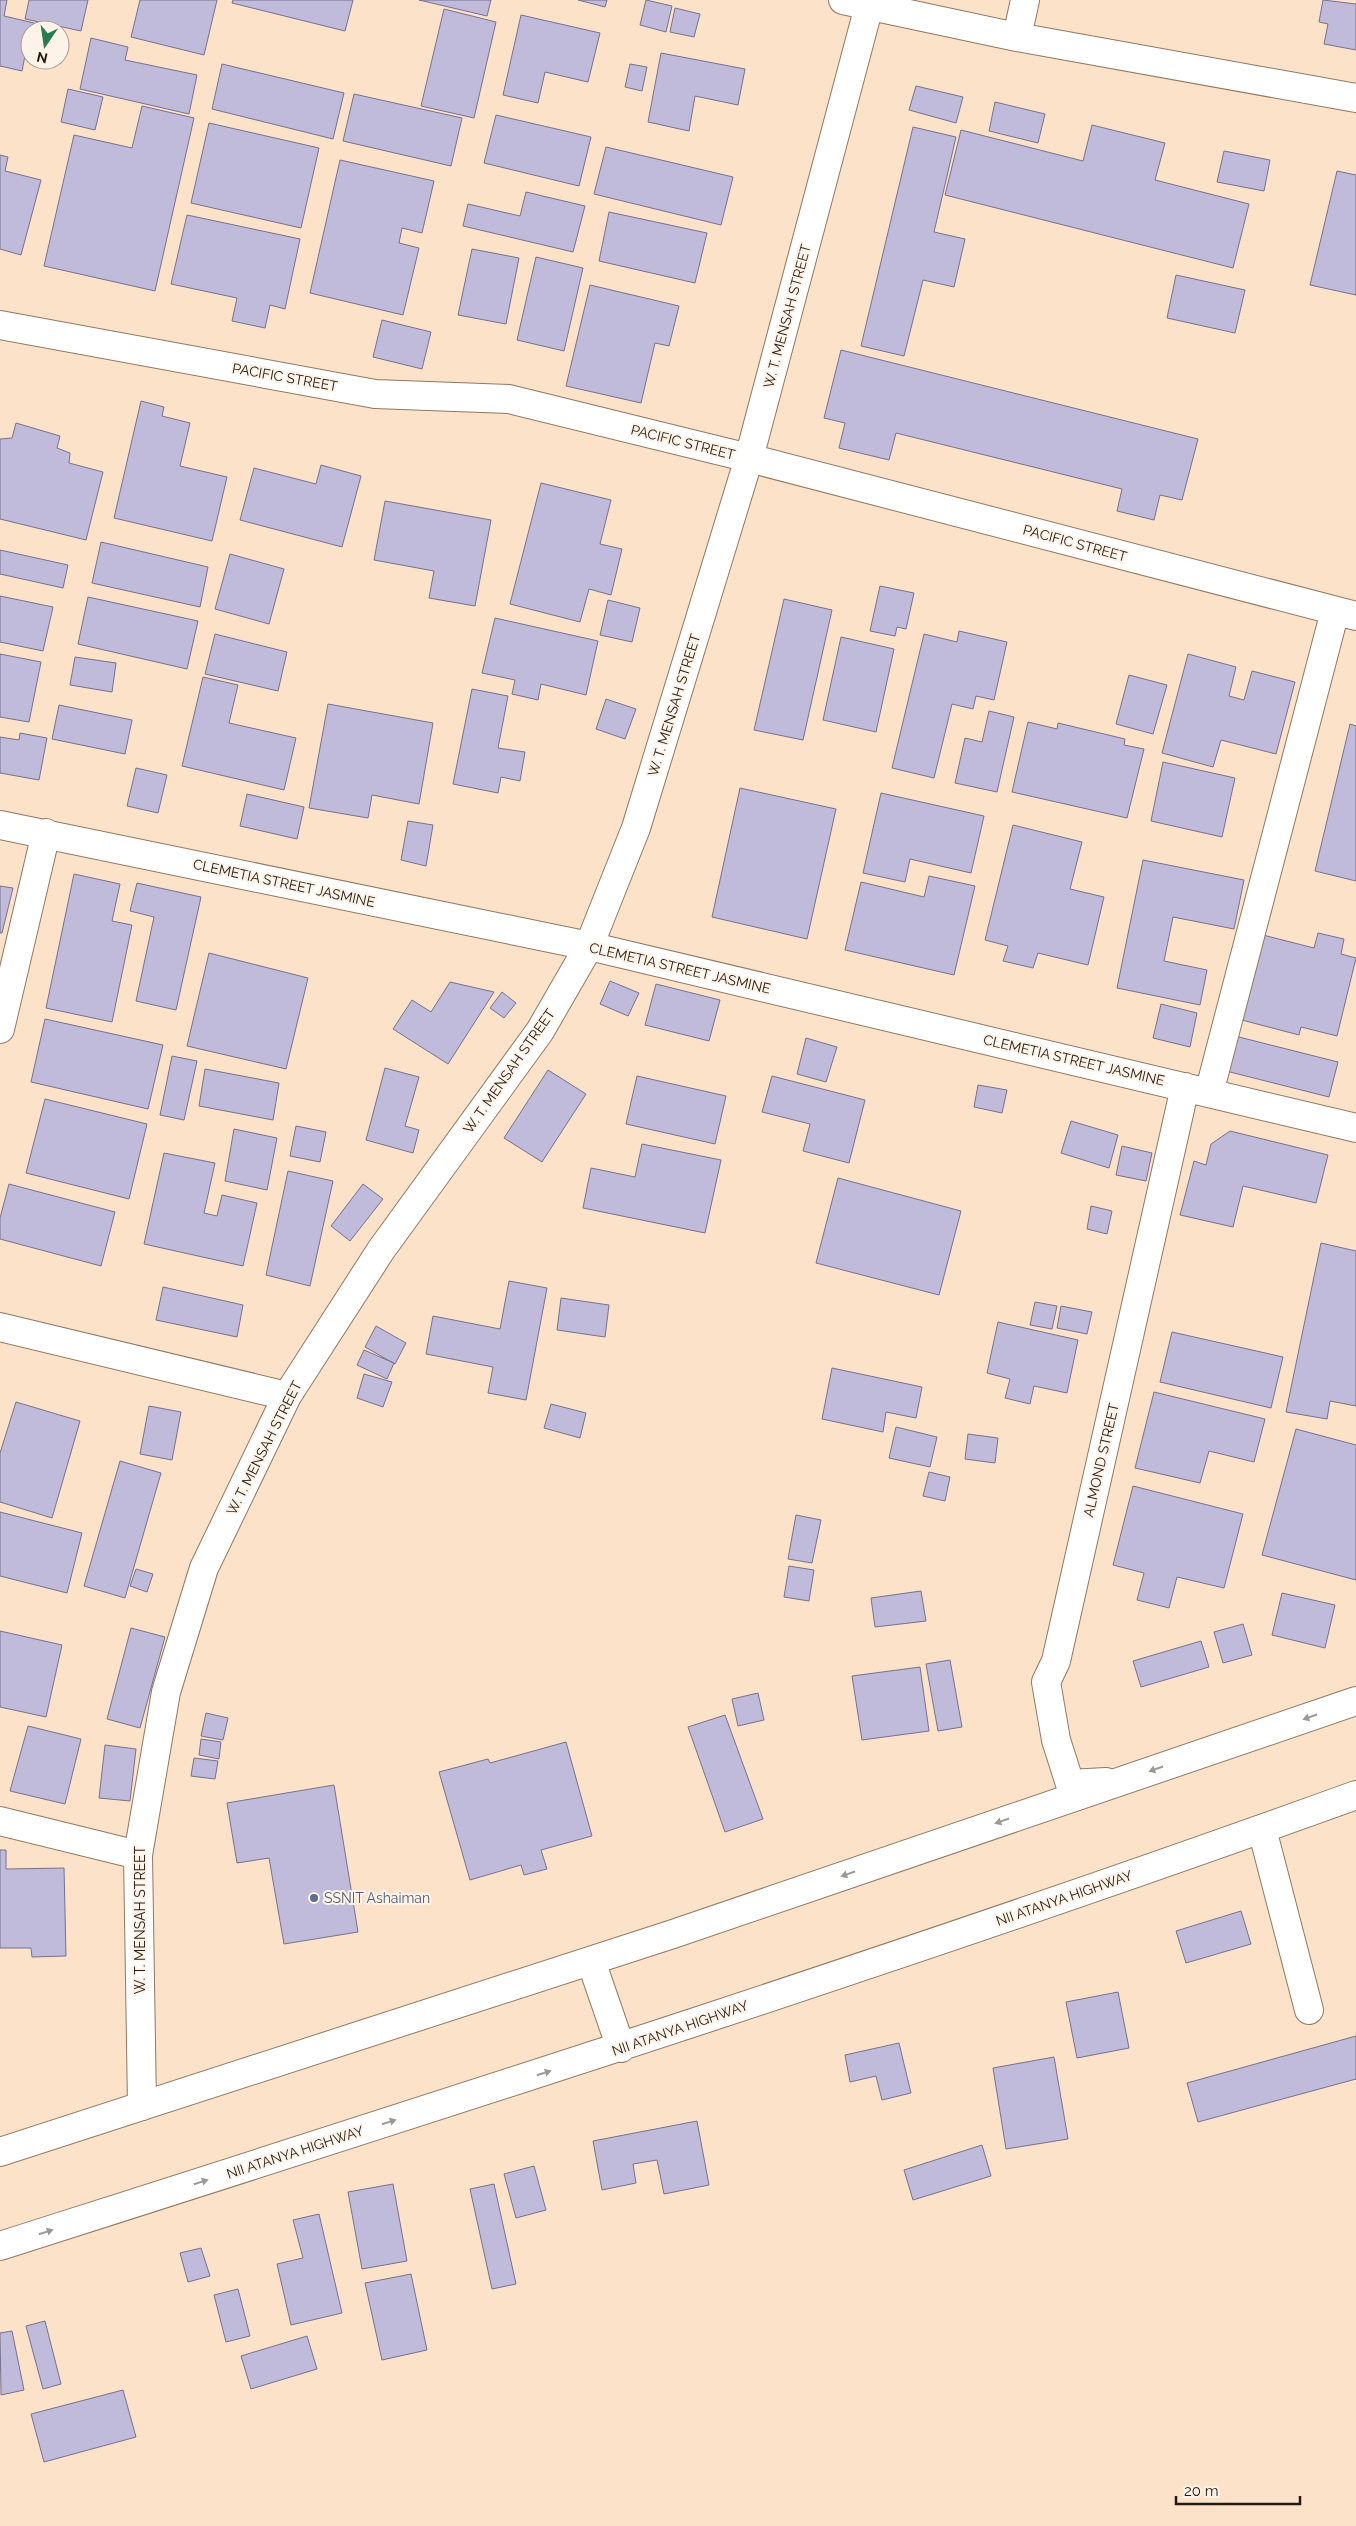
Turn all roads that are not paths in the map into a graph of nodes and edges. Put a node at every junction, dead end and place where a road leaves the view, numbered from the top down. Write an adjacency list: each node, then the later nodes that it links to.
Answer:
1 (1025, 0): 3 (street)
2 (856, 3): 3 (street); 6 (street, W. T. MENSAH STREET)
3 (1017, 37): 4 (street)
4 (1356, 98)
5 (0, 325): 6 (street, PACIFIC STREET)
6 (749, 458): 7 (street, PACIFIC STREET); 10 (street, W. T. MENSAH STREET)
7 (1346, 614): 12 (street)
8 (0, 825): 9 (street, CLEMETIA STREET JASMINE)
9 (46, 833): 10 (street, CLEMETIA STREET JASMINE); 11 (street)
10 (589, 946): 12 (street, CLEMETIA STREET JASMINE); 15 (street, W. T. MENSAH STREET)
11 (0, 1029)
12 (1197, 1090): 13 (street, CLEMETIA STREET JASMINE); 17 (street, ALMOND STREET)
13 (1356, 1128)
14 (0, 1327): 15 (street)
15 (287, 1396): 21 (street, W. T. MENSAH STREET)
16 (1356, 1701): 17 (street, one-way to 17)
17 (1118, 1782): 22 (street, one-way to 22)
18 (1356, 1795): 20 (street, NII ATANYA HIGHWAY)
19 (0, 1820): 21 (street)
20 (1262, 1829): 23 (street); 24 (street, NII ATANYA HIGHWAY)
21 (138, 1855): 25 (street, W. T. MENSAH STREET)
22 (591, 1961): 24 (street); 25 (street)
23 (1309, 2010)
24 (621, 2048): 27 (street, NII ATANYA HIGHWAY, one-way to 24)
25 (142, 2106): 26 (street)
26 (0, 2152)
27 (0, 2246)

